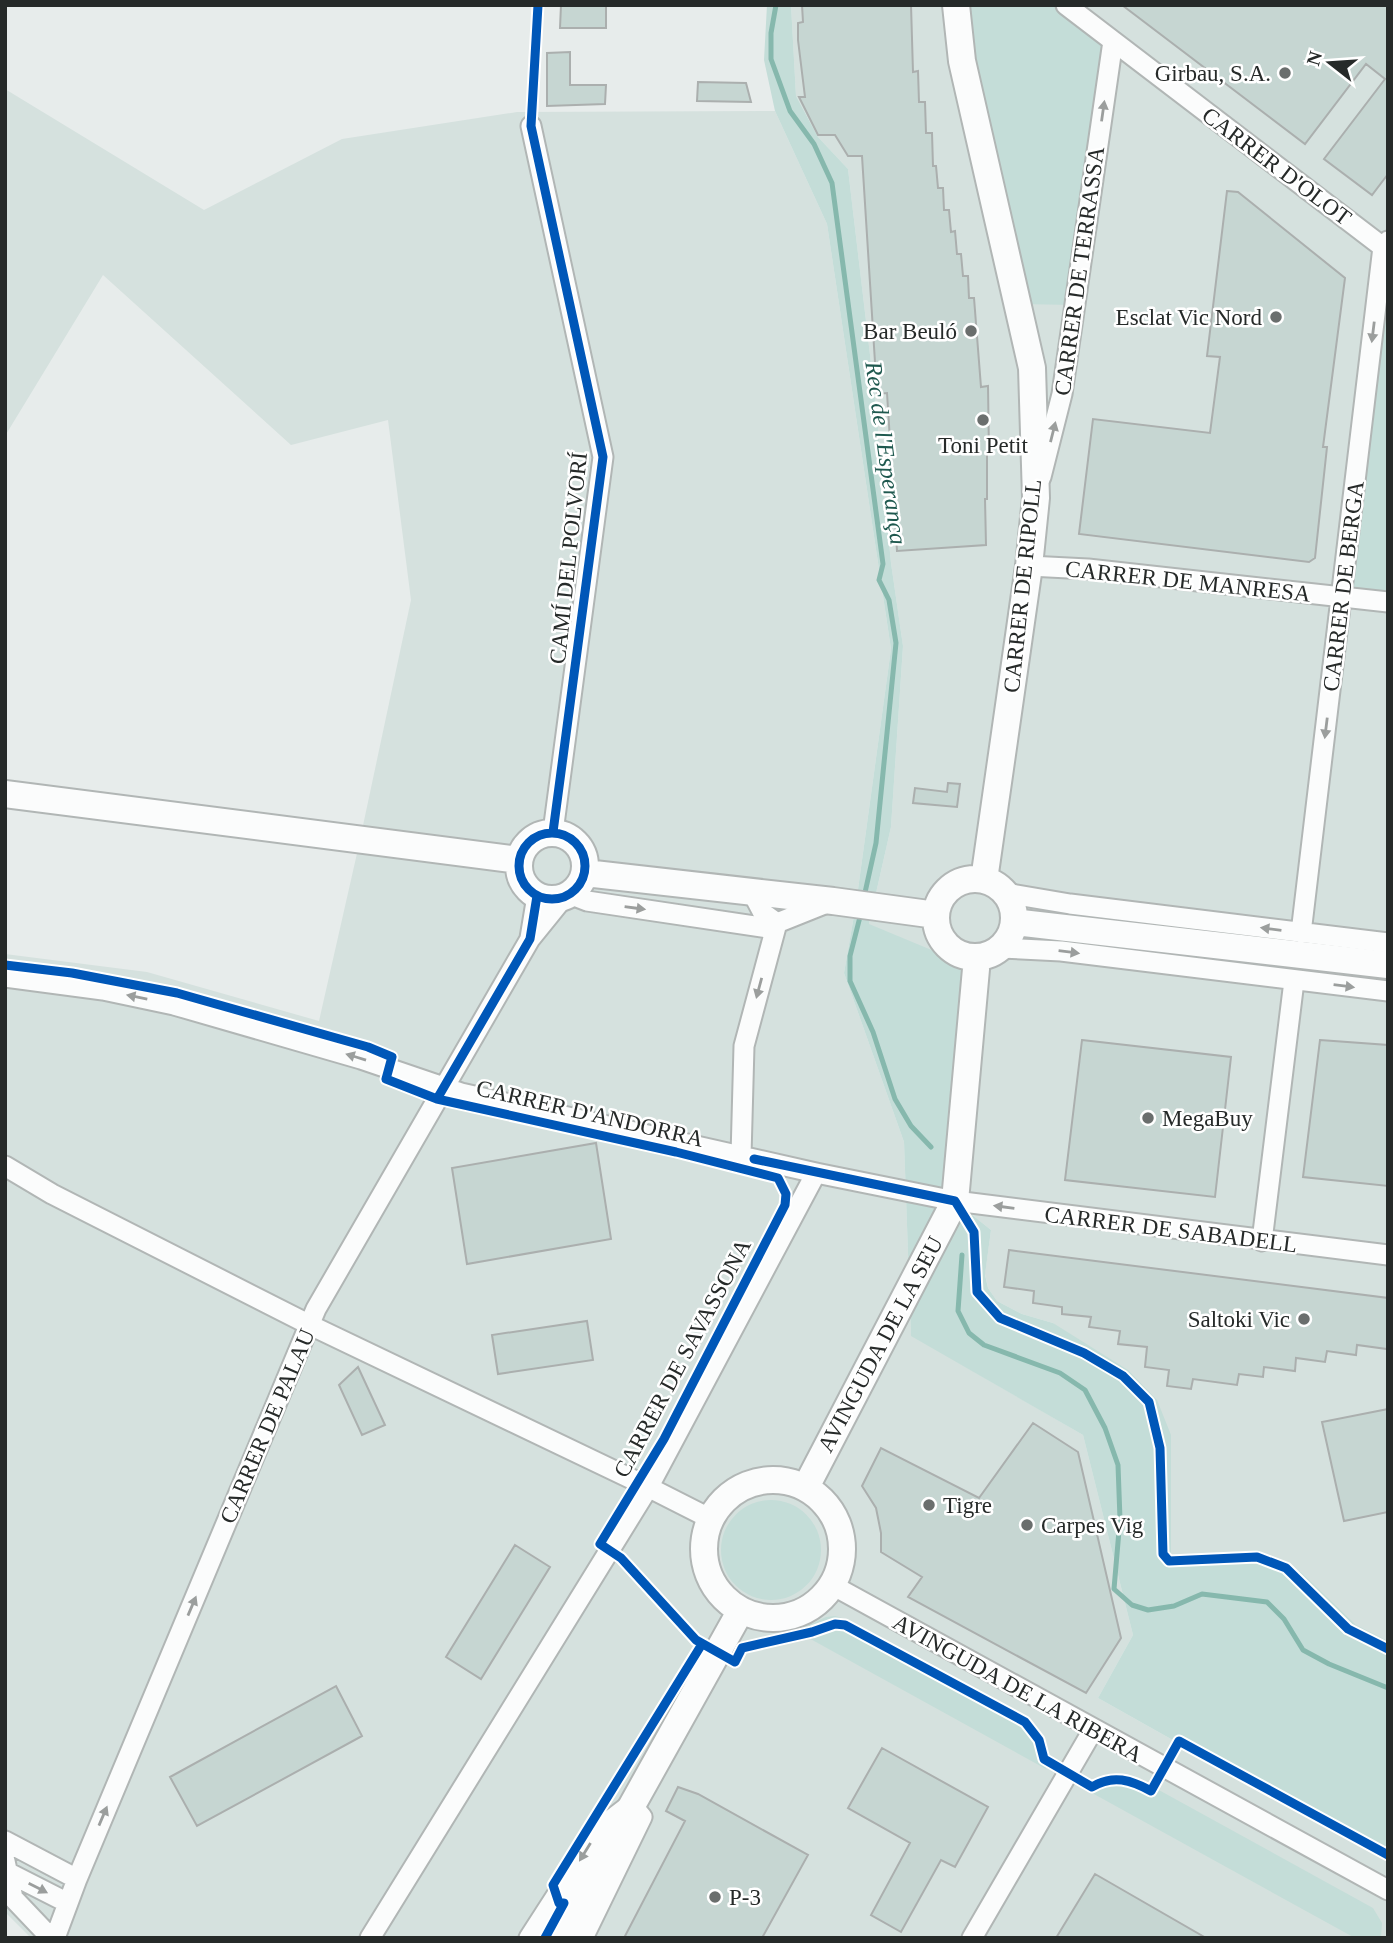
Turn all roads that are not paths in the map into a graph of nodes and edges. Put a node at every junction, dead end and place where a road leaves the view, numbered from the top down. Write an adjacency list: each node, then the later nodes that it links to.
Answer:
1 (956, 5): 6 (street, CARRER DE RIPOLL)
2 (1066, 5): 3 (street, CARRER D'OLOT)
3 (1113, 41): 5 (street, CARRER D'OLOT); 6 (street, CARRER DE TERRASSA, one-way to 3)
4 (531, 125): 11 (street, CAMÍ DEL POLVORÍ)
5 (1386, 246): 8 (street, CARRER DE BERGA, one-way to 8)
6 (1036, 498): 7 (street, CARRER DE RIPOLL)
7 (1029, 566): 8 (street, CARRER DE MANRESA); 14 (street, CARRER DE RIPOLL)
8 (1342, 596): 9 (street, CARRER DE MANRESA); 22 (street, CARRER DE BERGA, one-way to 22)
9 (1388, 603)
10 (5, 794): 12 (street)
11 (553, 832): 12 (street); 13 (street)
12 (519, 860): 16 (street)
13 (585, 873): 15 (street); 17 (street)
14 (995, 886): 19 (street); 20 (street); 22 (street, one-way to 14)
15 (752, 892): 18 (street); 21 (street)
16 (537, 896): 17 (street); 23 (street, CARRER DE PALAU)
17 (566, 896): 21 (street, one-way to 21); 23 (street, CARRER DE PALAU)
18 (853, 903): 19 (street); 21 (street)
19 (936, 915): 26 (street)
20 (1014, 922): 25 (street); 27 (street)
21 (776, 926): 32 (street, one-way to 32)
22 (1301, 933): 24 (street)
23 (530, 939): 31 (street, CARRER DE PALAU)
24 (1388, 943)
25 (1001, 948): 26 (street); 29 (street, one-way to 29)
26 (977, 958): 35 (street)
27 (1388, 965)
28 (5, 977): 31 (street, CARRER D'ANDORRA, one-way to 28)
29 (1294, 981): 30 (street, one-way to 30); 36 (street)
30 (1388, 991)
31 (444, 1087): 32 (street, CARRER D'ANDORRA); 38 (street, CARRER DE PALAU)
32 (741, 1156): 34 (street, CARRER D'ANDORRA)
33 (5, 1166): 38 (street)
34 (816, 1173): 35 (street, CARRER D'ANDORRA); 40 (street, CARRER DE SAVASSONA)
35 (955, 1201): 36 (street, CARRER DE SABADELL, one-way to 35); 39 (street, AVINGUDA DE LA SEU)
36 (1262, 1241): 37 (street, CARRER DE SABADELL)
37 (1388, 1255)
38 (310, 1325): 40 (street); 48 (street, CARRER DE PALAU, one-way to 38)
39 (806, 1487): 41 (street); 42 (street)
40 (648, 1488): 41 (street); 52 (street, CARRER DE SAVASSONA)
41 (711, 1519): 43 (street)
42 (832, 1585): 43 (street); 44 (street, AVINGUDA DE LA RIBERA)
43 (741, 1610): 45 (street)
44 (1093, 1730): 49 (street, AVINGUDA DE LA RIBERA); 56 (street)
45 (631, 1804): 53 (street, one-way to 53); 54 (street); 55 (street)
46 (5, 1841): 48 (street)
47 (7, 1867): 50 (street, one-way to 50); 51 (street)
48 (77, 1879): 50 (street, CARRER DE PALAU)
49 (1388, 1890)
50 (68, 1903): 51 (street, CARRER DE PALAU)
51 (53, 1938)
52 (370, 1938)
53 (529, 1938)
54 (558, 1938)
55 (583, 1938)
56 (972, 1938)

